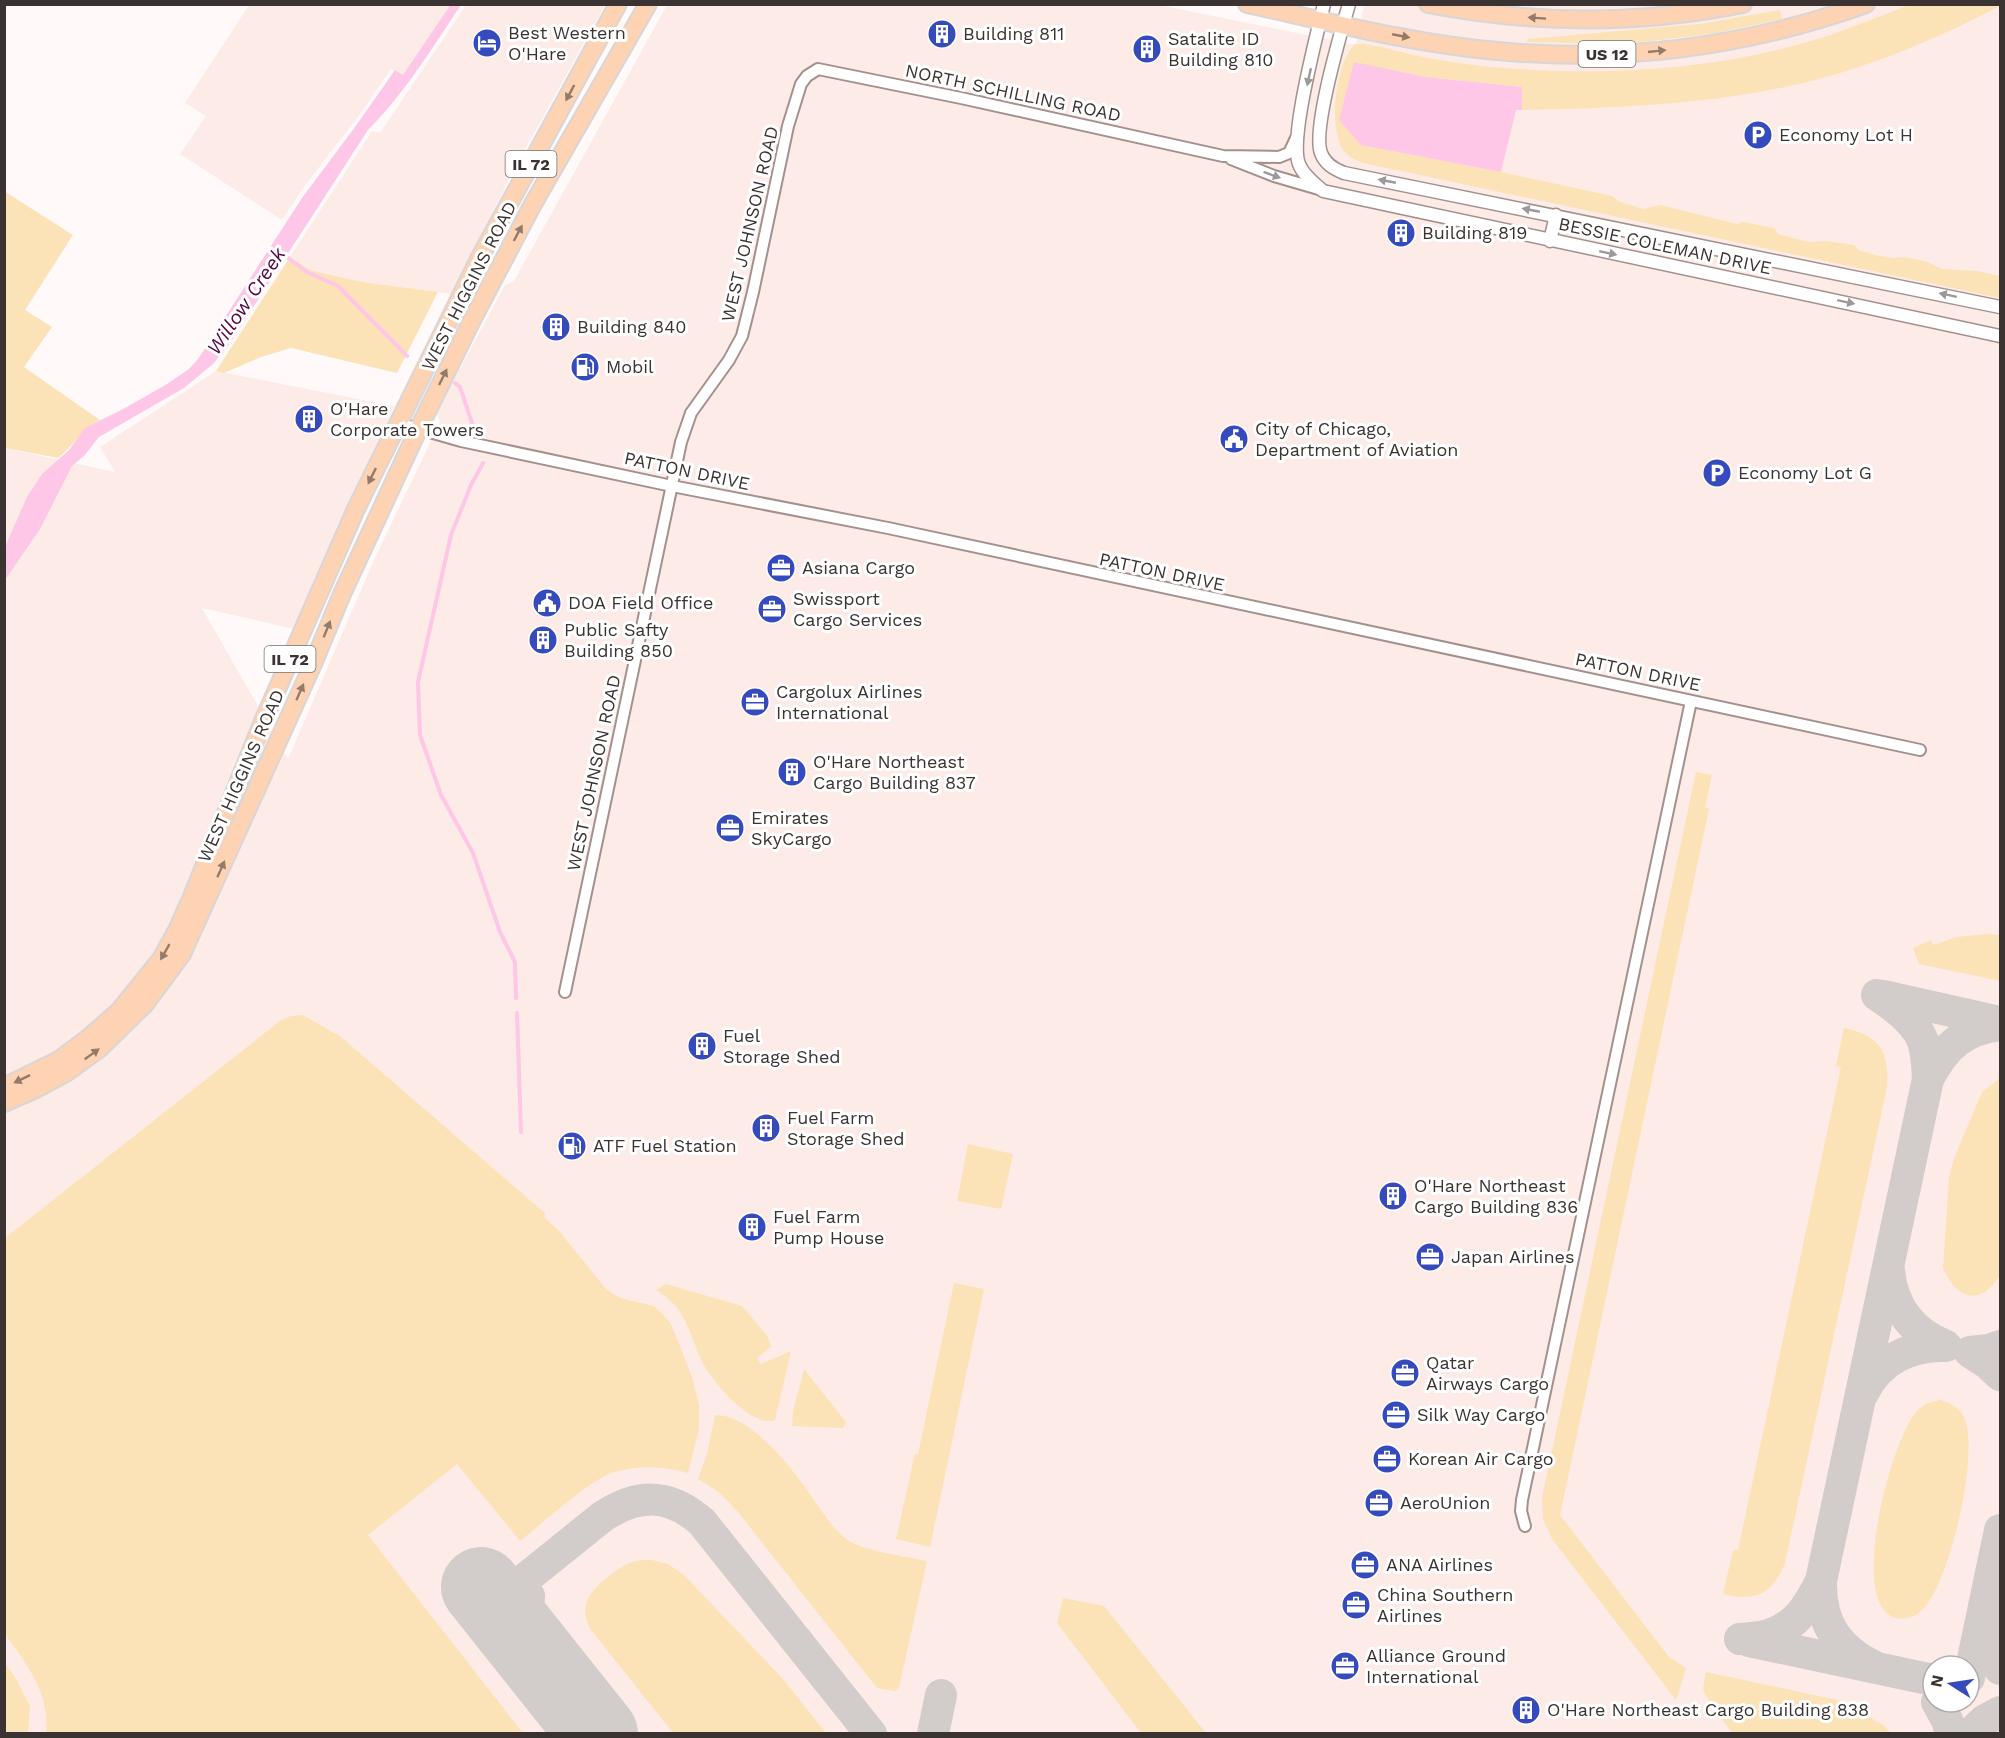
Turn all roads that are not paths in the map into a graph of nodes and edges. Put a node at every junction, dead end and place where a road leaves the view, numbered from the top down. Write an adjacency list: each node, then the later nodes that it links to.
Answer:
1 (618, 4): 18 (main road, WEST HIGGINS ROAD / IL 72, one-way to 18)
2 (648, 4): 19 (main road, WEST HIGGINS ROAD / IL 72, one-way to 2)
3 (1247, 4): 8 (main road, US 12)
4 (1349, 4): 9 (street, BESSIE COLEMAN DRIVE)
5 (1428, 4): 6 (main road, US 12, one-way to 5)
6 (1743, 4)
7 (1866, 4): 9 (main road, US 12, one-way to 7)
8 (1322, 12): 9 (main road, US 12); 11 (street, one-way to 11)
9 (1343, 25): 14 (street, BESSIE COLEMAN DRIVE, one-way to 9)
10 (801, 84): 12 (street, NORTH SCHILLING ROAD); 20 (street, WEST JOHNSON ROAD)
11 (1296, 138): 12 (street, NORTH SCHILLING ROAD); 13 (street)
12 (1223, 156): 13 (street, NORTH SCHILLING ROAD, one-way to 13)
13 (1323, 191): 15 (street, BESSIE COLEMAN DRIVE)
14 (1556, 215): 15 (street); 16 (street, BESSIE COLEMAN DRIVE, one-way to 14)
15 (1550, 241): 17 (street, BESSIE COLEMAN DRIVE, one-way to 17)
16 (2001, 307)
17 (2001, 336)
18 (398, 423): 19 (street, PATTON DRIVE); 24 (main road, WEST HIGGINS ROAD / IL 72, one-way to 24)
19 (417, 430): 20 (street, PATTON DRIVE); 25 (main road, WEST HIGGINS ROAD / IL 72, one-way to 19)
20 (672, 486): 21 (street, PATTON DRIVE); 23 (street, WEST JOHNSON ROAD)
21 (1691, 701): 22 (street, PATTON DRIVE); 26 (street)
22 (1920, 750)
23 (565, 992)
24 (4, 1087)
25 (4, 1103)
26 (1525, 1526)

